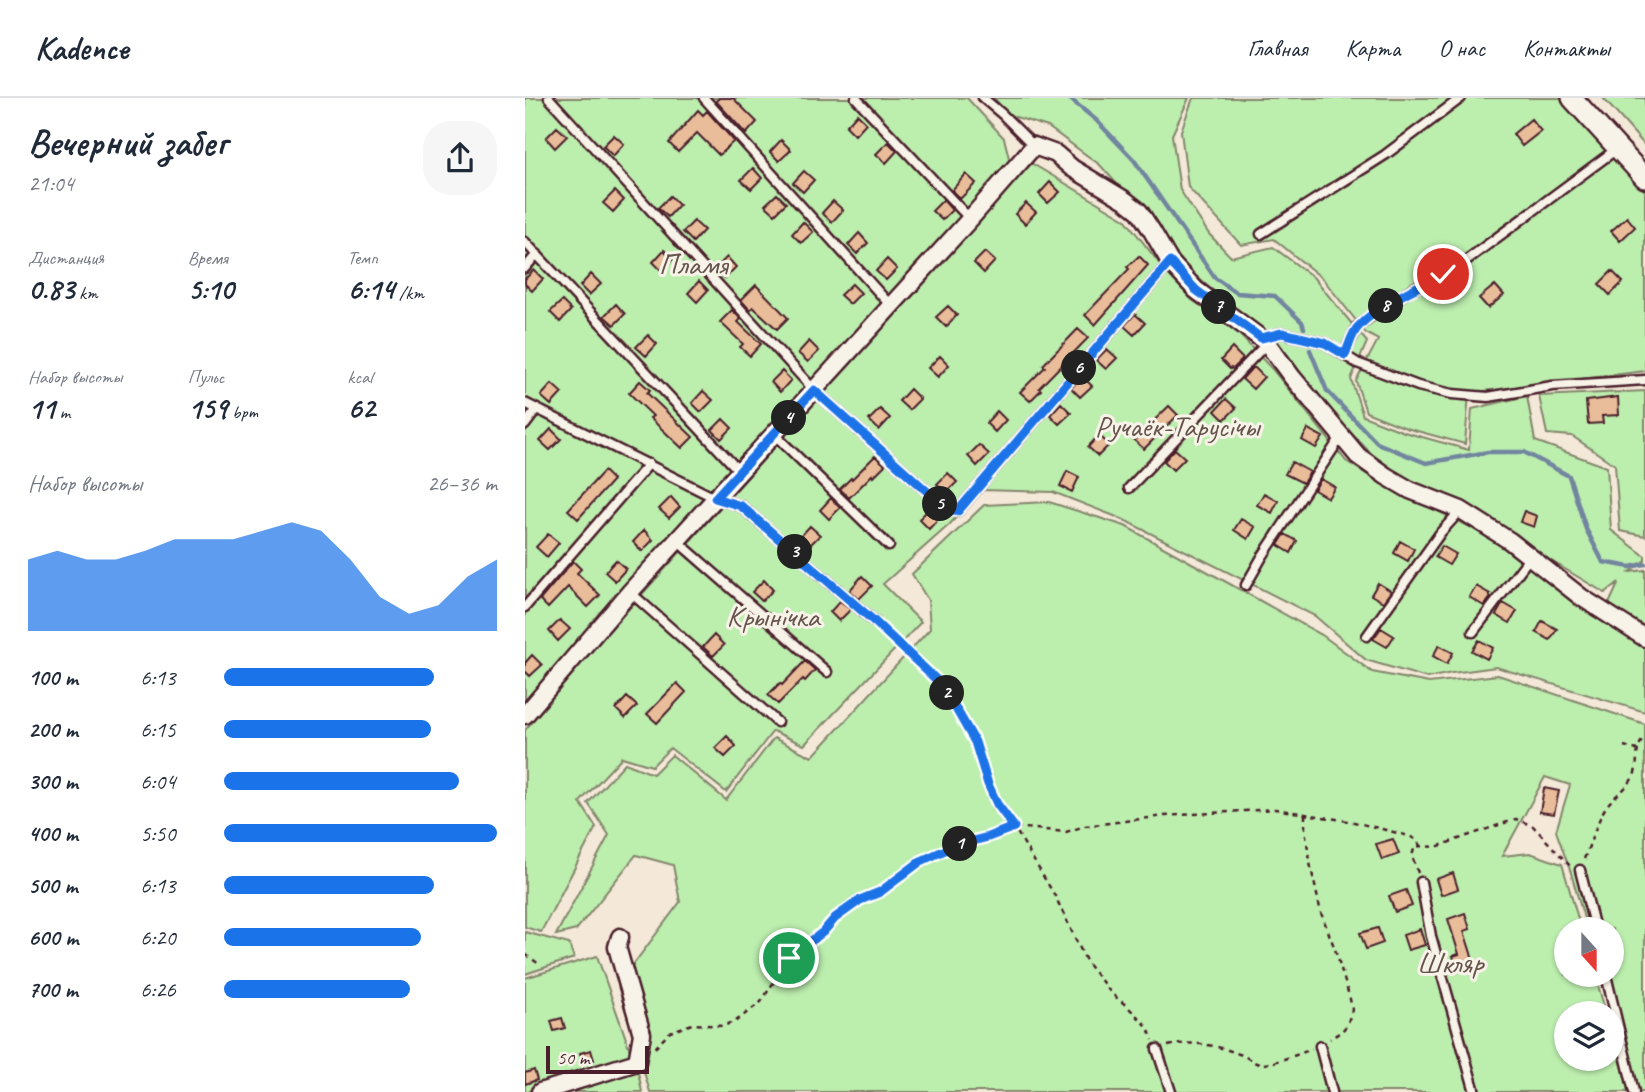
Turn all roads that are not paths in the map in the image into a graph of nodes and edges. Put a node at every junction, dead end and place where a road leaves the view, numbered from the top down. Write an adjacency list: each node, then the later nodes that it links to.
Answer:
1 (549, 98): 20 (lane)
2 (704, 98): 16 (lane)
3 (856, 98): 10 (lane)
4 (983, 98): 7 (lane)
5 (1461, 98): 11 (lane)
6 (1572, 98): 8 (street)
7 (1034, 146): 10 (street); 14 (street)
8 (1618, 148): 9 (street); 18 (lane)
9 (1645, 178)
10 (970, 219): 16 (street)
11 (1261, 234)
12 (525, 242): 13 (lane)
13 (537, 254): 15 (lane); 27 (lane)
14 (1170, 262): 17 (street); 20 (lane)
15 (525, 268)
16 (891, 306): 20 (street)
17 (1264, 341): 18 (lane); 25 (street); 28 (lane)
18 (1345, 355): 19 (lane)
19 (1645, 380)
20 (814, 390): 24 (street)
21 (525, 403): 22 (lane)
22 (537, 409): 23 (lane); 26 (lane)
23 (525, 425)
24 (774, 434): 27 (street); 32 (lane)
25 (1341, 437): 30 (street); 34 (lane)
26 (649, 464): 29 (lane); 36 (lane)
27 (739, 471): 29 (street)
28 (1129, 488)
29 (715, 498): 31 (street); 37 (lane)
30 (1461, 510): 33 (street); 39 (lane)
31 (676, 540): 35 (street); 41 (lane)
32 (889, 546)
33 (1530, 557): 38 (lane); 40 (street)
34 (1246, 585)
35 (630, 592): 42 (street); 43 (lane)
36 (525, 607)
37 (875, 622)
38 (1473, 632)
39 (1367, 636)
40 (1645, 638)
41 (827, 672)
42 (525, 715)
43 (777, 722)
44 (1580, 870): 46 (lane)
45 (1421, 882): 54 (lane)
46 (1592, 917)
47 (620, 937): 51 (street)
48 (1609, 987): 55 (lane)
49 (1320, 1046): 53 (lane)
50 (1157, 1049): 52 (lane)
51 (540, 1092)
52 (1171, 1092)
53 (1332, 1092)
54 (1475, 1092)
55 (1634, 1092)

